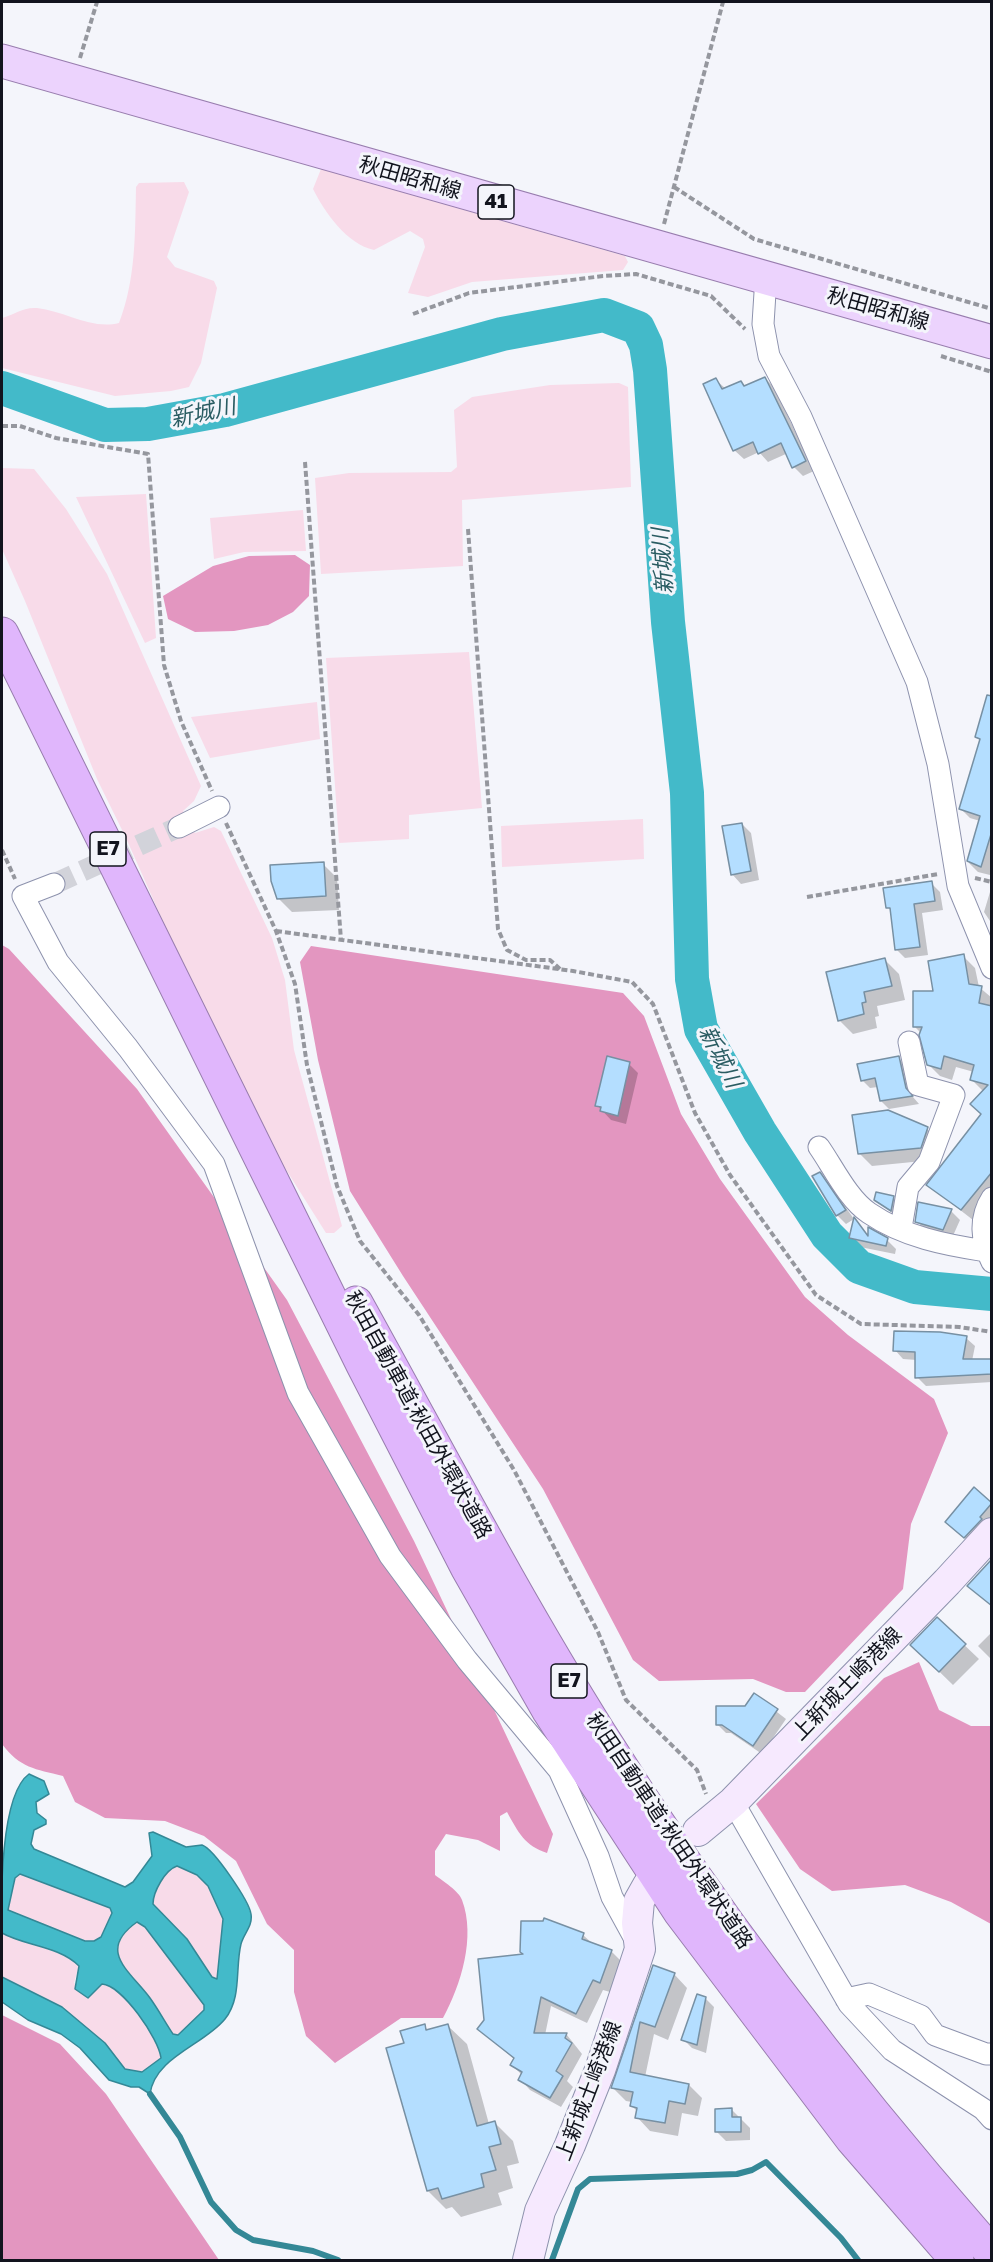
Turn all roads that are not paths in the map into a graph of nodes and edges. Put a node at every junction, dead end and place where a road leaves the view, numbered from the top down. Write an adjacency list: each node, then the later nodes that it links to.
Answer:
1 (2, 61): 2 (main road, 秋田昭和線 / 41)
2 (766, 277): 3 (main road, 秋田昭和線 / 41); 8 (street)
3 (992, 342)
4 (2, 634): 10 (highway, 秋田自動車道;秋田外環状道路 / E7)
5 (219, 807): 6 (street)
6 (179, 827)
7 (54, 884): 18 (street)
8 (992, 969)
9 (909, 1042): 13 (street)
10 (215, 1064): 22 (highway, 秋田自動車道;秋田外環状道路 / E7); 24 (highway, 秋田自動車道;秋田外環状道路 / E7)
11 (819, 1147): 13 (street)
12 (992, 1198): 14 (street)
13 (901, 1228): 14 (street)
14 (989, 1257)
15 (992, 1533): 16 (main road, 上新城土崎港線)
16 (715, 1817): 19 (street)
17 (648, 1885): 18 (main road, 上新城土崎港線)
18 (640, 1949): 23 (main road, 上新城土崎港線)
19 (846, 1999): 20 (street); 21 (street)
20 (992, 2054)
21 (992, 2119)
22 (992, 2253)
23 (528, 2260)
24 (957, 2260)

